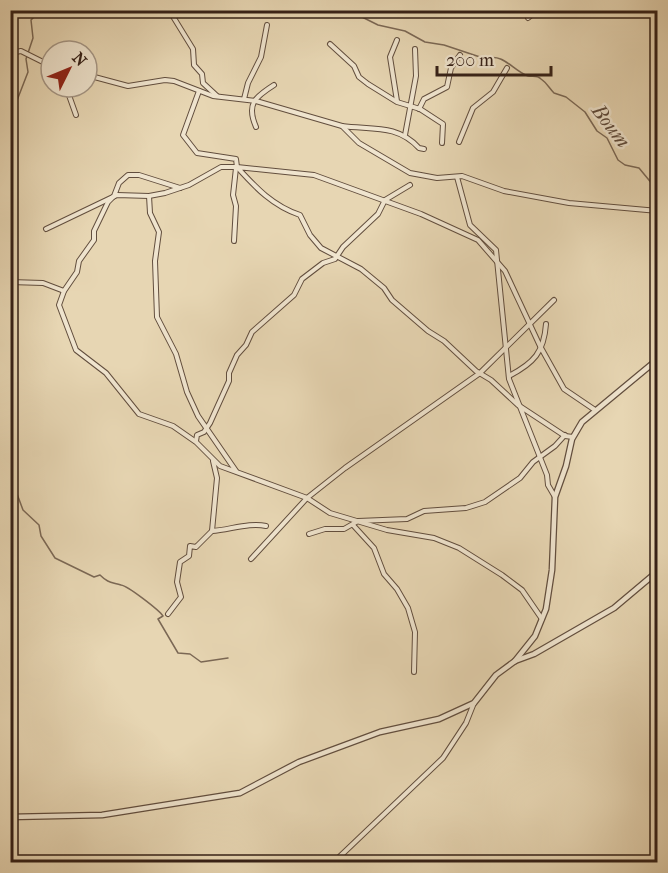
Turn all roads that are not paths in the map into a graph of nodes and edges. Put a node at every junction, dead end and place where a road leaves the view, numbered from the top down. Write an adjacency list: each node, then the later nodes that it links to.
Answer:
1 (169, 10): 15 (street)
2 (538, 10): 3 (street)
3 (528, 18)
4 (267, 25): 17 (street)
5 (397, 40): 19 (street)
6 (330, 44): 19 (street)
7 (415, 49): 20 (street)
8 (10, 53): 10 (street)
9 (460, 54): 21 (street)
10 (39, 60)
11 (507, 68): 26 (street)
12 (99, 78): 14 (street)
13 (274, 85): 18 (street)
14 (199, 91): 15 (street); 29 (street)
15 (218, 96): 17 (street)
16 (70, 99): 22 (street)
17 (244, 99): 18 (street)
18 (256, 101): 23 (street); 24 (street)
19 (397, 102): 20 (street)
20 (410, 106): 21 (street); 25 (street)
21 (419, 109): 27 (street)
22 (76, 115)
23 (342, 126): 25 (street); 30 (street)
24 (256, 127)
25 (405, 135): 28 (street)
26 (459, 142)
27 (442, 143)
28 (424, 149)
29 (237, 167): 32 (street); 35 (street); 38 (street); 39 (street)
30 (457, 177): 36 (street); 40 (street)
31 (410, 185): 35 (street)
32 (180, 188): 33 (street); 34 (street)
33 (114, 196): 34 (street); 37 (street); 42 (street)
34 (149, 196): 53 (street)
35 (385, 200): 39 (street); 40 (street)
36 (657, 211)
37 (46, 229)
38 (234, 241)
39 (337, 255): 49 (street); 53 (street)
40 (496, 260): 44 (street); 47 (street)
41 (10, 282): 42 (street)
42 (64, 291): 56 (street)
43 (554, 300): 44 (street)
44 (529, 323): 46 (street); 47 (street)
45 (546, 324): 46 (street)
46 (540, 346): 50 (street); 52 (street)
47 (507, 349): 49 (street); 50 (street)
48 (657, 359): 52 (street)
49 (480, 373): 51 (street); 61 (street)
50 (509, 376): 51 (street)
51 (518, 405): 54 (street); 57 (street)
52 (596, 410): 55 (street)
53 (207, 427): 56 (street); 59 (street)
54 (565, 435): 55 (street); 57 (street)
55 (573, 437): 60 (street)
56 (196, 442): 58 (street)
57 (539, 458): 60 (street); 62 (street)
58 (213, 461): 59 (street); 64 (street)
59 (236, 472): 61 (street)
60 (555, 497): 69 (street)
61 (307, 498): 62 (street); 66 (street)
62 (354, 523): 65 (street); 69 (street); 71 (street)
63 (266, 526): 64 (street)
64 (212, 531): 68 (street)
65 (309, 534)
66 (251, 559)
67 (657, 571): 70 (street)
68 (168, 614)
69 (542, 619): 70 (street)
70 (515, 661): 72 (street)
71 (414, 672)
72 (474, 703): 73 (street); 74 (street)
73 (10, 817)
74 (334, 862)

